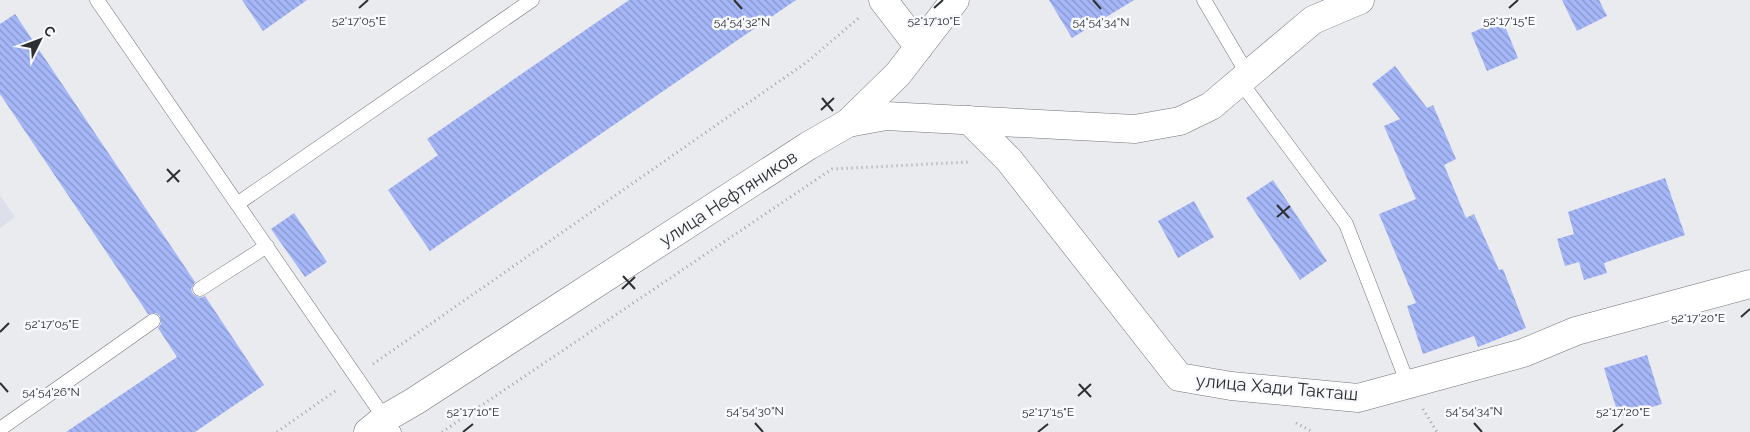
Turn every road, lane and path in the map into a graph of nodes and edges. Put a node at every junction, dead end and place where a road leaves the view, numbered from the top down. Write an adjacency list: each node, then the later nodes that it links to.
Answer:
1 (97, 0): 12 (lane)
2 (532, 0): 12 (lane)
3 (955, 0): 7 (street)
4 (1204, 0): 8 (lane)
5 (1360, 0): 8 (street, улица Нефтяников)
6 (875, 6): 7 (street); 17 (path)
7 (919, 47): 10 (street)
8 (1244, 78): 9 (street, улица Нефтяников); 18 (lane)
9 (969, 120): 10 (street, улица Нефтяников); 11 (street, улица Хади Такташ)
10 (848, 123): 19 (street, улица Нефтяников)
11 (1009, 160): 18 (street, улица Хади Такташ); 22 (path)
12 (237, 204): 13 (lane)
13 (267, 246): 15 (lane); 17 (lane)
14 (1750, 284): 18 (street, улица Хади Такташ)
15 (200, 290)
16 (153, 321): 20 (lane)
17 (356, 376): 19 (lane); 21 (path)
18 (1408, 384)
19 (382, 428)
20 (0, 429)
21 (277, 432)
22 (442, 432)

